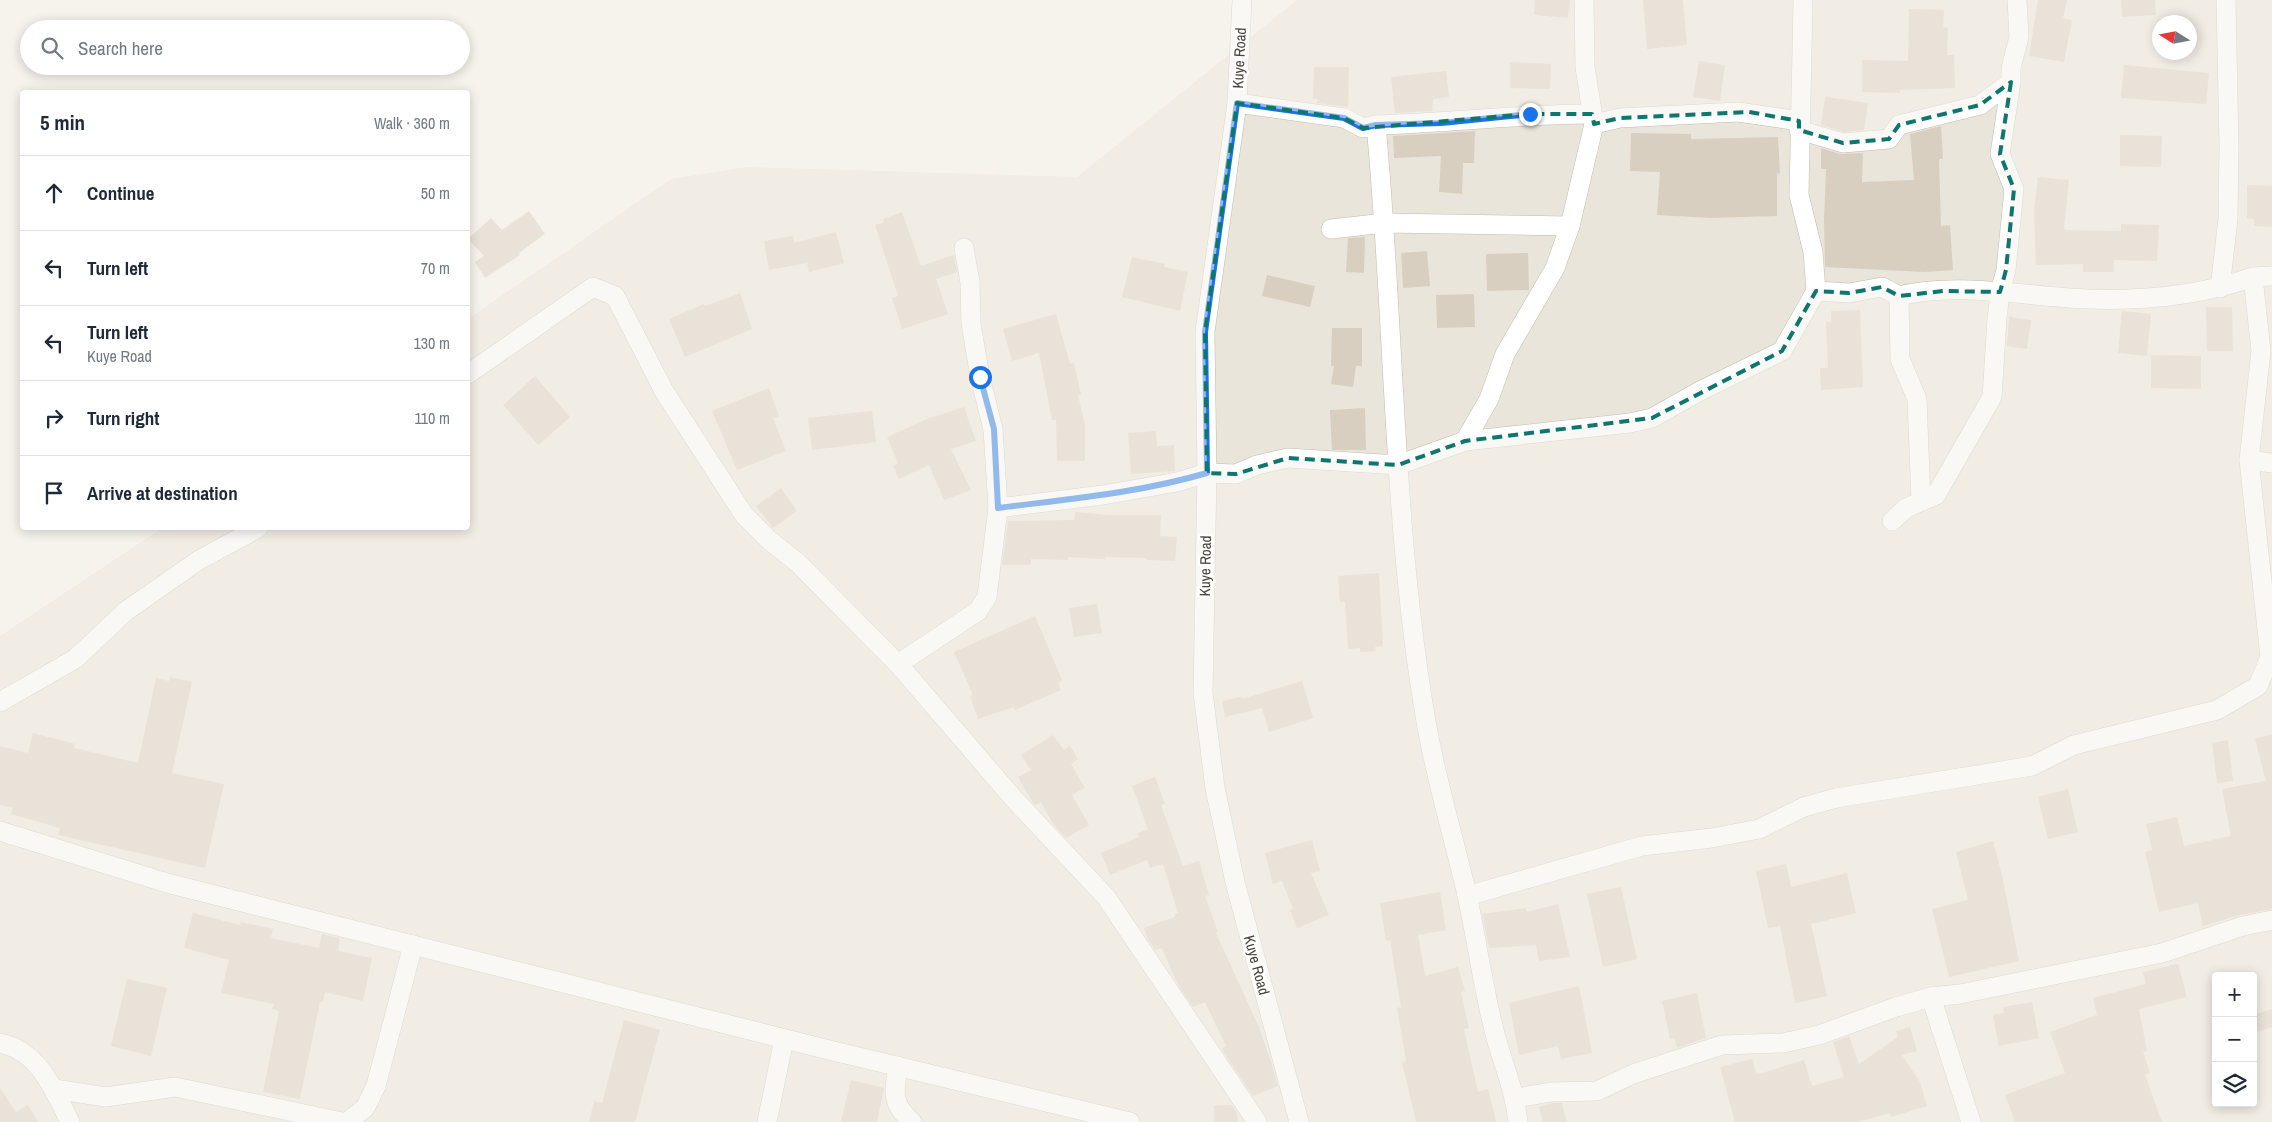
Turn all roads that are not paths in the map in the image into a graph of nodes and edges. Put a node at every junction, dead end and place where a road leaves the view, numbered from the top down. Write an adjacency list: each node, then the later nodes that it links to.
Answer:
1 (1242, 0): 7 (street, Kuye Road)
2 (1584, 0): 8 (street)
3 (1803, 0): 10 (street)
4 (2017, 0): 6 (street)
5 (2226, 0): 17 (street)
6 (2010, 82): 10 (street); 19 (street)
7 (1237, 103): 9 (street); 26 (street, Kuye Road)
8 (1593, 119): 9 (street); 10 (street); 12 (street)
9 (1376, 125): 11 (street)
10 (1799, 126): 18 (street)
11 (1385, 223): 12 (street); 13 (street); 25 (street)
12 (1570, 226): 22 (street)
13 (1331, 229)
14 (964, 248): 28 (street)
15 (2272, 276): 16 (street)
16 (2253, 277): 17 (street); 23 (street)
17 (2220, 288): 19 (street)
18 (1816, 291): 20 (street); 22 (street)
19 (2000, 292): 20 (street); 27 (street)
20 (1899, 296): 27 (street)
21 (470, 373): 31 (street)
22 (1465, 441): 25 (street)
23 (2249, 460): 24 (street); 34 (street)
24 (2272, 463)
25 (1398, 465): 26 (street); 34 (street)
26 (1207, 473): 28 (street); 50 (street, Kuye Road)
27 (1921, 502): 29 (street)
28 (998, 508): 31 (street)
29 (1892, 520)
30 (254, 530): 32 (street)
31 (898, 664): 49 (street)
32 (0, 702)
33 (0, 831): 36 (street)
34 (1467, 896): 42 (street)
35 (2272, 920): 37 (street)
36 (413, 945): 38 (street); 45 (street)
37 (1931, 997): 42 (street); 52 (street)
38 (784, 1038): 40 (street); 46 (street)
39 (0, 1043): 41 (street)
40 (898, 1066): 47 (street); 48 (street)
41 (54, 1089): 43 (street); 44 (street)
42 (1516, 1098): 51 (street)
43 (70, 1122)
44 (342, 1122)
45 (347, 1122)
46 (767, 1122)
47 (912, 1122)
48 (1130, 1122)
49 (1257, 1122)
50 (1299, 1122)
51 (1518, 1122)
52 (1971, 1122)

